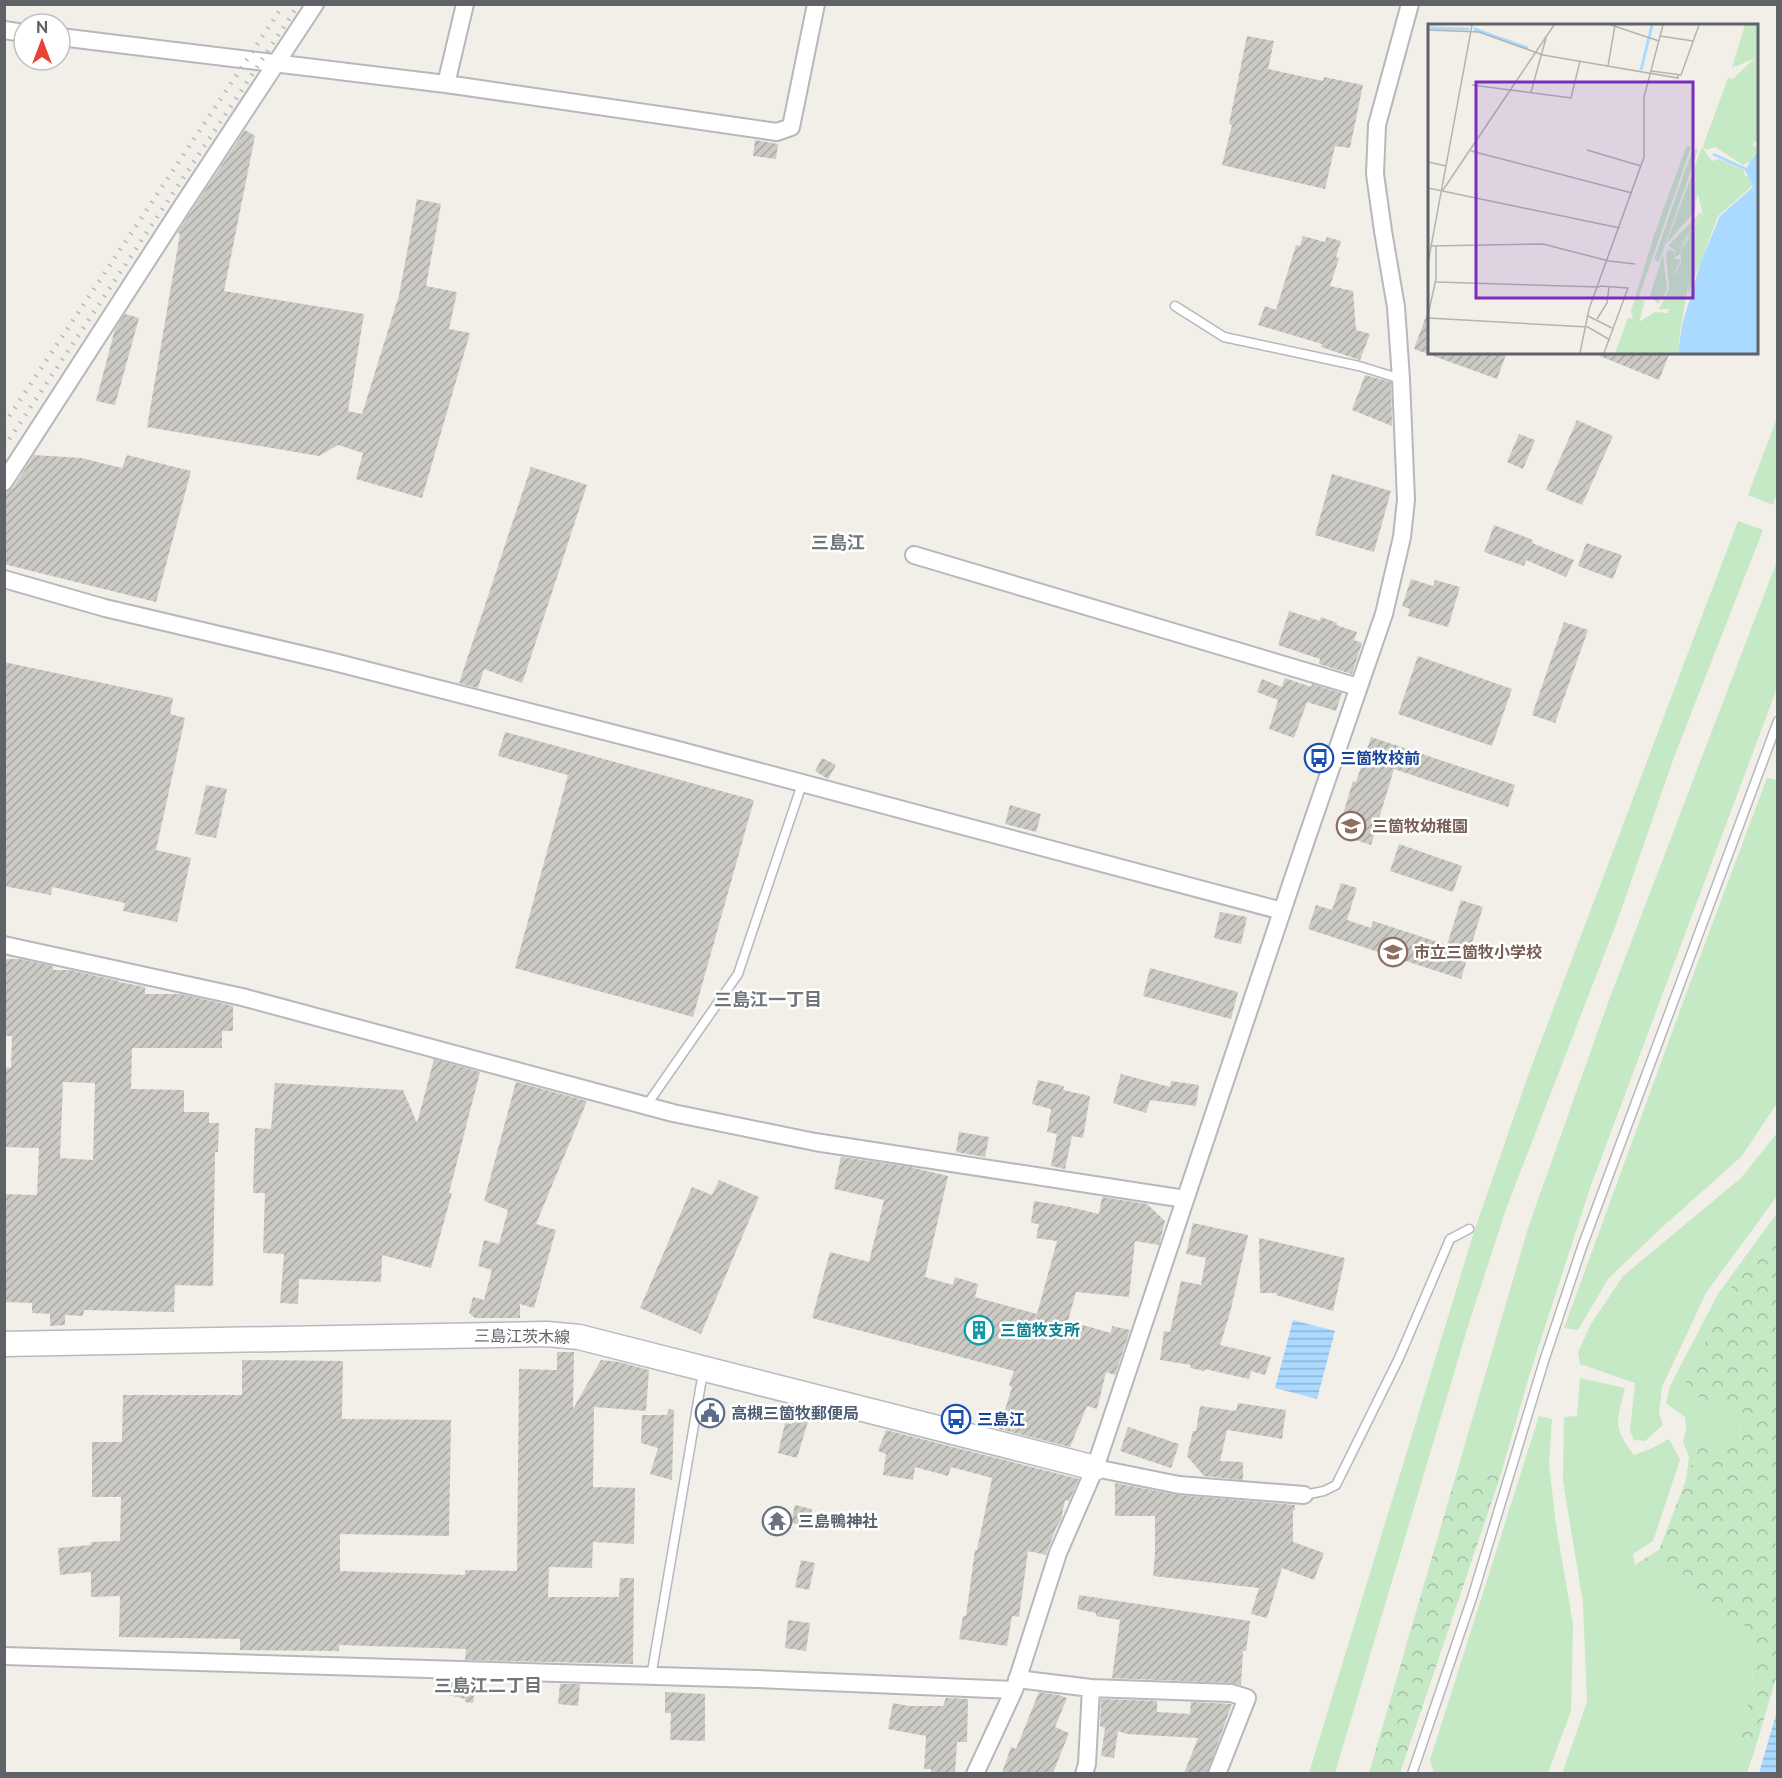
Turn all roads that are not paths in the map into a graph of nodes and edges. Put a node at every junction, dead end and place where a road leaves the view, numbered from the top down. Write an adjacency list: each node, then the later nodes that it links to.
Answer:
1 (315, 4): 6 (street)
2 (465, 4): 7 (street)
3 (816, 4): 7 (street)
4 (1410, 4): 9 (street)
5 (72, 39): 6 (street)
6 (275, 65): 7 (street); 10 (street)
7 (446, 84)
8 (1175, 306): 9 (lane)
9 (1401, 379): 13 (street)
10 (4, 482)
11 (914, 555): 13 (street)
12 (4, 579): 15 (street)
13 (1358, 687): 16 (street)
14 (1778, 721): 32 (lane)
15 (802, 784): 16 (street); 18 (lane)
16 (1282, 911): 19 (street)
17 (4, 945): 18 (street)
18 (646, 1106): 19 (street)
19 (1185, 1199): 23 (street)
20 (1469, 1229): 24 (lane)
21 (4, 1344): 22 (main road, 三島江茨木線)
22 (704, 1368): 23 (main road, 三島江茨木線); 26 (lane)
23 (1095, 1468): 24 (street); 27 (street)
24 (1304, 1495)
25 (4, 1656): 26 (street)
26 (651, 1677): 27 (street)
27 (1016, 1685): 28 (street); 29 (street)
28 (1091, 1688): 30 (street); 31 (street)
29 (975, 1773)
30 (1084, 1773)
31 (1217, 1773)
32 (1412, 1773)

